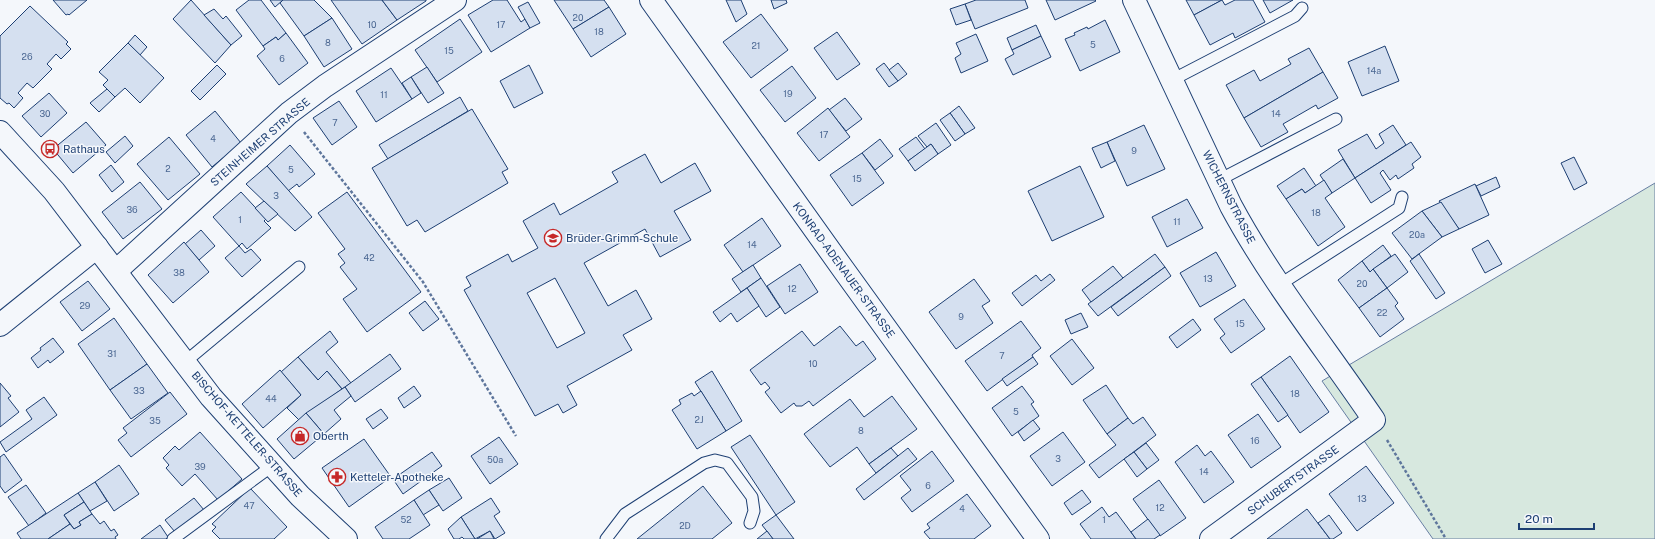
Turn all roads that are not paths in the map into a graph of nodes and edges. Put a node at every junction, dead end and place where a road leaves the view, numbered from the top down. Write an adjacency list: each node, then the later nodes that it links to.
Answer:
1 (455, 0): 12 (street, STEINHEIMER STRASSE)
2 (651, 0): 22 (street, KONRAD-ADENAUER-STRASSE)
3 (1134, 0): 5 (street, WICHERNSTRASSE)
4 (1302, 8): 5 (lane)
5 (1172, 80): 8 (street, WICHERNSTRASSE)
6 (1336, 119): 8 (lane)
7 (0, 132): 10 (street, BISCHOF-KETTELER-STRASSE)
8 (1219, 180): 13 (street, WICHERNSTRASSE)
9 (1402, 197): 13 (lane)
10 (97, 247): 12 (street, BISCHOF-KETTELER-STRASSE); 14 (street)
11 (299, 267): 15 (lane)
12 (116, 272): 15 (street, BISCHOF-KETTELER-STRASSE)
13 (1279, 285): 16 (street, WICHERNSTRASSE)
14 (0, 325)
15 (185, 362): 17 (street, BISCHOF-KETTELER-STRASSE)
16 (1374, 420): 23 (street, SCHUBERTSTRASSE)
17 (272, 466): 19 (lane); 20 (street, BISCHOF-KETTELER-STRASSE)
18 (750, 524): 21 (lane)
19 (173, 539)
20 (346, 539)
21 (606, 539)
22 (1038, 539)
23 (1211, 539)

